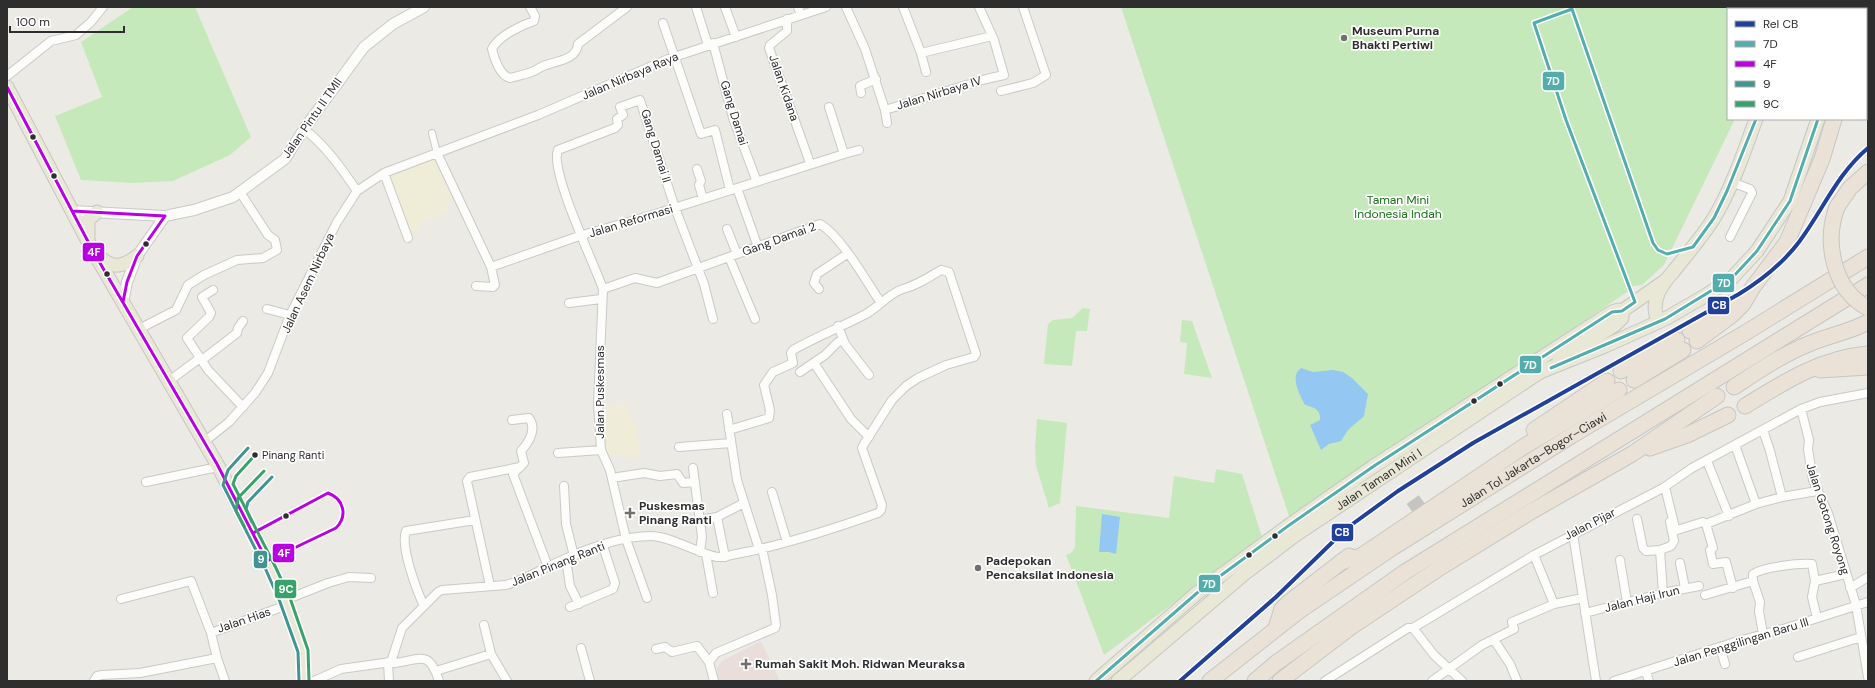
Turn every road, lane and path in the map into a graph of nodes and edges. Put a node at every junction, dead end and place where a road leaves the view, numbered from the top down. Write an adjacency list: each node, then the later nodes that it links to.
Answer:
1 (103, 7): 23 (street)
2 (424, 7): 34 (street, Jalan Pintu II TMII)
3 (530, 7): 4 (street)
4 (627, 7)
5 (696, 7): 17 (street, Gang Damai)
6 (725, 7): 16 (street)
7 (826, 7): 12 (street, Jalan Nirbaya Raya)
8 (846, 7): 24 (street, Jalan Nirbaya IV)
9 (903, 7): 19 (street)
10 (979, 7): 15 (street)
11 (1023, 7): 26 (street)
12 (800, 11): 13 (street, Jalan Nirbaya Raya)
13 (787, 19): 16 (street, Jalan Nirbaya Raya); 39 (street, Jalan Kidana)
14 (663, 24): 21 (street)
15 (992, 36): 19 (street); 29 (street, Jalan Nirbaya IV)
16 (736, 37): 17 (street, Jalan Nirbaya Raya)
17 (711, 44): 21 (street, Jalan Nirbaya Raya); 43 (street, Gang Damai)
18 (1868, 45): 20 (highway)
19 (921, 53): 22 (street)
20 (1868, 54)
21 (674, 57): 37 (street, Jalan Nirbaya Raya); 45 (street)
22 (926, 72)
23 (7, 76)
24 (876, 79): 27 (street); 29 (street, Jalan Nirbaya IV)
25 (7, 87): 50 (main road)
26 (1001, 91)
27 (861, 93)
28 (829, 107): 38 (street)
29 (885, 110): 33 (street)
30 (1756, 120): 44 (main road)
31 (1818, 120): 80 (main road, Jalan Taman Mini I)
32 (1834, 120): 87 (highway)
33 (887, 123)
34 (304, 129): 46 (street, Jalan Pintu II TMII); 47 (street)
35 (432, 133): 37 (street)
36 (859, 150): 38 (street, Jalan Reformasi)
37 (438, 153): 42 (street, Jalan Asem Nirbaya); 63 (street)
38 (844, 154): 39 (street, Jalan Reformasi)
39 (810, 163): 43 (street, Jalan Reformasi)
40 (698, 170): 48 (street)
41 (1868, 172): 76 (highway, bridge)
42 (384, 173): 47 (street, Jalan Asem Nirbaya); 56 (street)
43 (757, 182): 45 (street, Jalan Reformasi)
44 (1731, 182): 55 (street); 65 (main road)
45 (734, 189): 48 (street, Jalan Reformasi); 57 (street)
46 (240, 192): 52 (street, Jalan Pintu II TMII); 86 (street)
47 (357, 192): 79 (street, Jalan Asem Nirbaya)
48 (704, 199): 49 (street, Jalan Reformasi)
49 (675, 208): 54 (street, Jalan Reformasi); 54 (street, Gang Damai II); 64 (street)
50 (72, 211): 51 (street, Jalan Pintu II TMII); 58 (main road)
51 (97, 212): 52 (street, Jalan Pintu II TMII); 58 (main road)
52 (165, 216): 60 (street)
53 (727, 229): 61 (street)
54 (582, 236): 63 (street, Jalan Reformasi); 68 (street)
55 (1730, 237)
56 (408, 238)
57 (758, 247): 59 (street, Gang Damai 2); 61 (street, Gang Damai 2)
58 (92, 249): 60 (main road); 72 (main road)
59 (847, 254): 69 (street); 75 (street, Gang Damai 2)
60 (137, 256): 72 (street)
61 (733, 256): 64 (street, Gang Damai 2); 82 (street)
62 (1868, 257): 185 (highway, Jalan Tol Jakarta–Bogor–Ciawi)
63 (491, 267): 67 (street)
64 (699, 268): 68 (street, Gang Damai 2); 81 (street)
65 (1665, 281): 73 (main road, Jalan Taman Mini I); 80 (main road)
66 (1868, 285): 217 (highway)
67 (476, 286)
68 (602, 289): 71 (street, Jalan Puskesmas)
69 (818, 289)
70 (213, 290): 90 (street)
71 (601, 299): 74 (street); 118 (street, Jalan Puskesmas)
72 (122, 302): 86 (main road)
73 (1635, 302): 78 (main road, Jalan Taman Mini I); 80 (main road)
74 (569, 303)
75 (881, 304): 85 (street); 113 (street)
76 (1868, 308)
77 (267, 309): 79 (street)
78 (1622, 311): 96 (main road); 214 (main road, Jalan Taman Mini I)
79 (290, 315): 106 (street, Jalan Asem Nirbaya)
80 (1660, 317): 96 (main road, Jalan Taman Mini I)
81 (713, 319)
82 (755, 319)
83 (243, 321): 90 (street)
84 (1868, 322): 101 (highway)
85 (838, 326): 88 (street); 111 (street)
86 (139, 329): 99 (main road)
87 (1693, 336)
88 (843, 339): 91 (street); 97 (street)
89 (1868, 354): 94 (highway)
90 (201, 359): 99 (street); 106 (street)
91 (814, 363): 95 (street); 113 (street)
92 (1868, 367): 94 (highway)
93 (1621, 371): 98 (highway)
94 (1805, 371): 105 (highway)
95 (800, 372)
96 (1540, 372): 215 (main road, Jalan Taman Mini I)
97 (869, 375)
98 (1634, 380)
99 (168, 381): 114 (main road)
100 (1606, 381): 132 (highway)
101 (1734, 387)
102 (1620, 390): 155 (highway)
103 (1868, 393): 107 (street, Jalan Pijar)
104 (1717, 396): 120 (highway)
105 (1745, 406)
106 (243, 407): 114 (street, Jalan Asem Nirbaya)
107 (1801, 409): 112 (street, Jalan Pijar); 130 (street, Jalan Gotong Royong)
108 (726, 414): 111 (street)
109 (1728, 415): 120 (highway)
110 (512, 420): 123 (street)
111 (730, 430): 115 (street)
112 (1763, 430): 116 (street, Jalan Pijar); 133 (street)
113 (869, 437): 145 (street, Jalan Pinang Ranti)
114 (204, 442): 122 (main road)
115 (731, 443): 117 (street); 134 (street)
116 (1735, 445): 121 (street, Jalan Pijar); 135 (street)
117 (679, 447)
118 (601, 450): 119 (street); 125 (street, Jalan Puskesmas)
119 (558, 453)
120 (1632, 454): 218 (highway)
121 (1707, 460): 129 (street, Jalan Pijar); 137 (street)
122 (218, 467): 126 (street); 176 (main road)
123 (521, 467): 140 (street); 157 (street)
124 (693, 468): 127 (street)
125 (612, 478): 127 (street); 144 (street, Jalan Puskesmas)
126 (146, 482)
127 (695, 482): 141 (street)
128 (564, 486): 151 (street)
129 (1664, 488): 142 (street); 143 (street, Jalan Pijar); 148 (street)
130 (1817, 491): 133 (street); 158 (street, Jalan Gotong Royong)
131 (772, 492): 145 (street)
132 (1429, 497)
133 (1782, 497): 135 (street)
134 (744, 503): 138 (street); 147 (street)
135 (1756, 504): 137 (street)
136 (1411, 510): 155 (highway)
137 (1728, 516): 142 (street)
138 (717, 517): 141 (street); 152 (street)
139 (1637, 518): 148 (street)
140 (475, 520): 163 (street); 180 (street)
141 (700, 520): 149 (street)
142 (1706, 524): 166 (street)
143 (1573, 534): 150 (street, Jalan Pijar); 172 (street)
144 (626, 539): 146 (street, Jalan Pinang Ranti); 149 (street, Jalan Pinang Ranti); 171 (street, Jalan Puskesmas)
145 (787, 542): 147 (street, Jalan Pinang Ranti)
146 (603, 546): 151 (street, Jalan Pinang Ranti); 177 (street)
147 (761, 549): 152 (street, Jalan Pinang Ranti); 198 (street)
148 (1660, 550): 168 (street)
149 (703, 553): 152 (street, Jalan Pinang Ranti); 169 (street)
150 (1534, 555): 178 (street); 186 (street, Jalan Pijar)
151 (574, 556): 153 (street, Jalan Pinang Ranti)
152 (725, 557)
153 (566, 559): 157 (street, Jalan Pinang Ranti); 177 (street)
154 (1620, 560): 174 (street)
155 (1341, 562): 185 (highway)
156 (1680, 563): 165 (street)
157 (548, 567): 163 (street, Jalan Pinang Ranti)
158 (1846, 574): 162 (street); 167 (street, Jalan Gotong Royong)
159 (1868, 577): 167 (street)
160 (371, 578): 176 (street, Jalan Hias)
161 (1753, 581): 162 (street); 166 (street); 188 (street)
162 (1815, 581): 183 (street)
163 (490, 586): 180 (street, Jalan Pinang Ranti)
164 (1699, 586): 165 (street, Jalan Haji Irun)
165 (1685, 588): 168 (street, Jalan Haji Irun)
166 (1733, 588): 170 (street)
167 (1850, 588): 179 (street, Jalan Gotong Royong)
168 (1663, 593): 174 (street, Jalan Haji Irun)
169 (713, 594)
170 (1705, 595)
171 (647, 598)
172 (1582, 598): 178 (street); 182 (street)
173 (120, 599): 187 (street)
174 (1627, 602): 182 (street, Jalan Haji Irun)
175 (1868, 602): 179 (street, Jalan Penggilingan Baru III)
176 (286, 603): 187 (street, Jalan Hias); 207 (main road)
177 (579, 604): 181 (street)
178 (1554, 604): 190 (street)
179 (1856, 605): 183 (street, Jalan Penggilingan Baru III); 189 (street, Jalan Gotong Royong)
180 (424, 606): 197 (street, Jalan Pinang Ranti)
181 (570, 607)
182 (1585, 613): 223 (street)
183 (1817, 618): 188 (street, Jalan Penggilingan Baru III)
184 (484, 625): 194 (street)
185 (1276, 628): 216 (highway, Jalan Tol Jakarta–Bogor–Ciawi)
186 (1413, 628): 200 (street); 219 (street, Jalan Pijar)
187 (211, 633): 196 (street, Jalan Hias)
188 (1763, 634): 191 (street, Jalan Penggilingan Baru III)
189 (1861, 636): 195 (street); 204 (street, Jalan Gotong Royong)
190 (1494, 640): 200 (street); 222 (street)
191 (1720, 647): 199 (street); 202 (street, Jalan Penggilingan Baru III)
192 (581, 648): 212 (street)
193 (656, 649): 198 (street)
194 (491, 654): 201 (street); 211 (street)
195 (1798, 657)
196 (218, 658): 203 (street); 206 (street, Jalan Hias)
197 (389, 662): 201 (street); 208 (street); 209 (street)
198 (709, 662): 213 (street)
199 (1725, 664)
200 (1448, 668): 220 (street); 221 (street)
201 (436, 671): 210 (street)
202 (1646, 672): 224 (street, Jalan Penggilingan Baru III); 225 (street)
203 (145, 677): 205 (street)
204 (1868, 677)
205 (94, 681)
206 (225, 681)
207 (304, 681)
208 (314, 681)
209 (389, 681)
210 (439, 681)
211 (507, 681)
212 (590, 681)
213 (714, 681)
214 (1096, 681)
215 (1118, 681)
216 (1210, 681)
217 (1255, 681)
218 (1280, 681)
219 (1325, 681)
220 (1432, 681)
221 (1462, 681)
222 (1517, 681)
223 (1596, 681)
224 (1614, 681)
225 (1649, 681)

